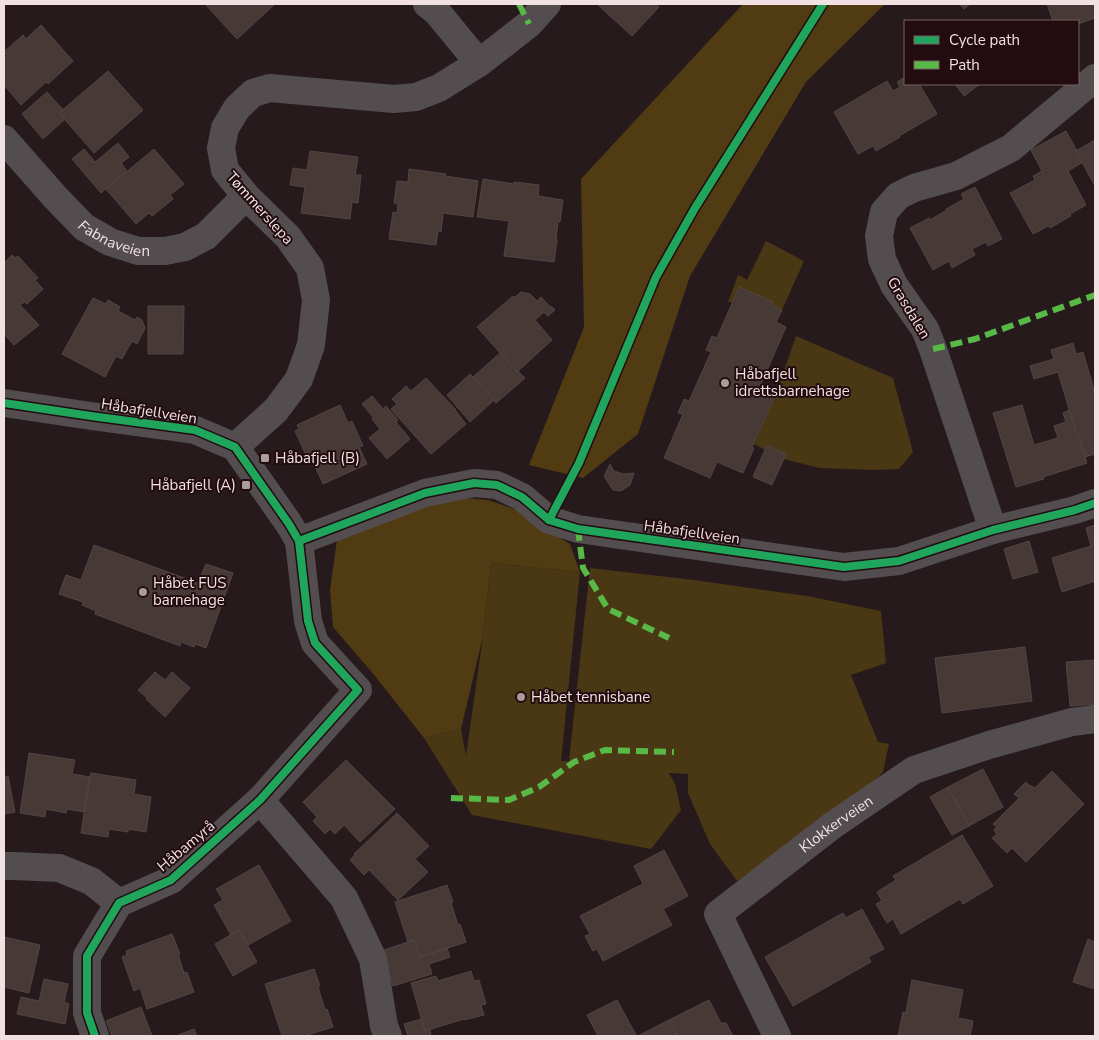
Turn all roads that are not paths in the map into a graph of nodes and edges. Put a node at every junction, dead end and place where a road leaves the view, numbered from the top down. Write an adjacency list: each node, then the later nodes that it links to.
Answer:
1 (427, 4): 3 (street)
2 (547, 4): 3 (street, Tømmerslepa)
3 (479, 63): 6 (street, Tømmerslepa)
4 (1095, 78): 10 (street, Grasdalen)
5 (4, 139): 6 (street, Fabnaveien)
6 (246, 196): 8 (street, Tømmerslepa)
7 (4, 403): 8 (street, Håbafjellveien)
8 (235, 447): 11 (street)
9 (1095, 503): 10 (street, Håbafjellveien)
10 (993, 530): 11 (street, Håbafjellveien)
11 (299, 541): 13 (street, Håbamyrå)
12 (1095, 719): 18 (street, Klokkerveien)
13 (260, 800): 15 (street, Håbamyrå); 17 (street)
14 (4, 866): 15 (street)
15 (119, 903): 16 (street)
16 (95, 1036)
17 (388, 1036)
18 (777, 1036)

